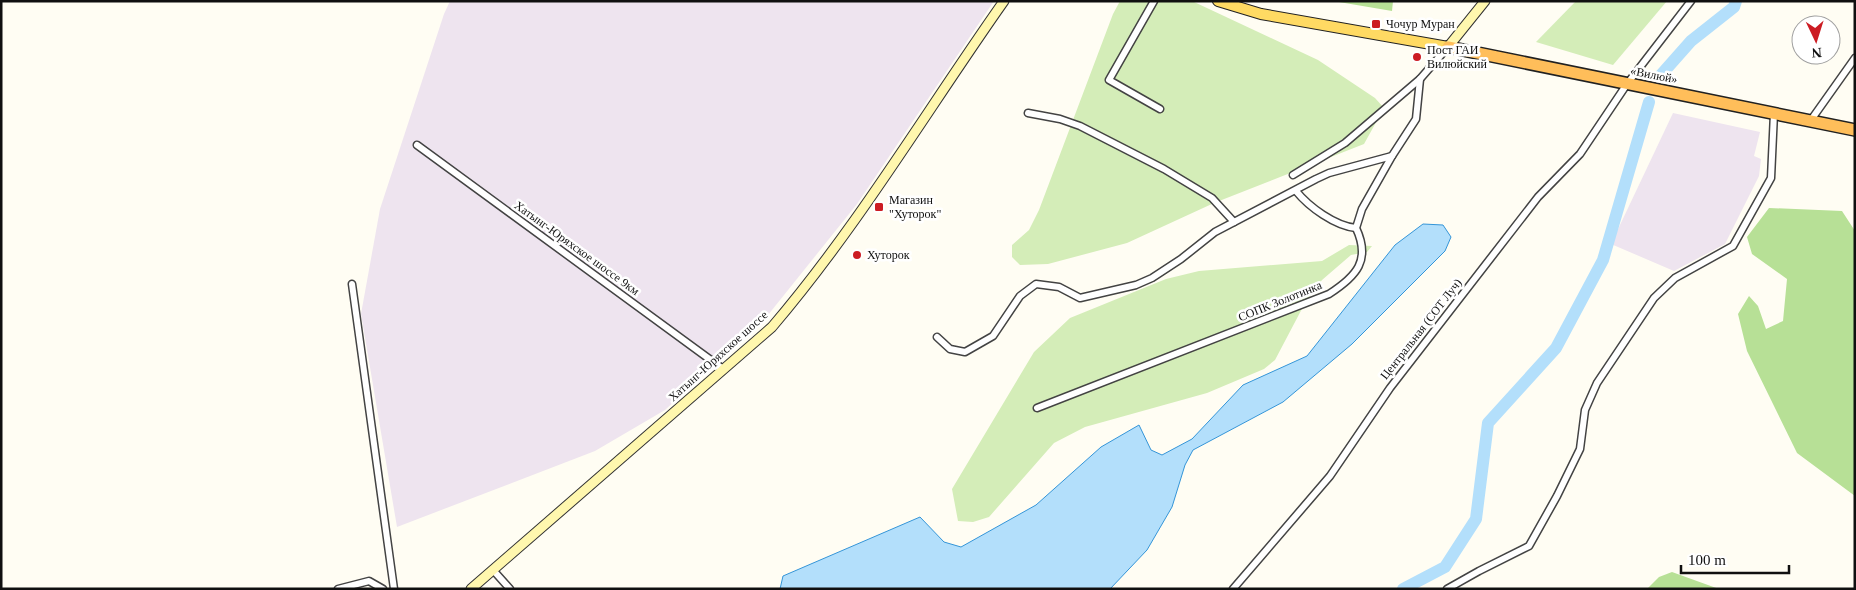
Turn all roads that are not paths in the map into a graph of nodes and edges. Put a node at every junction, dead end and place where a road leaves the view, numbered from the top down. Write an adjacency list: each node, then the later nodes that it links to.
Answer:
1 (1004, 1): 23 (main road, Хатынг-Юряхское шоссе)
2 (1154, 1): 10 (street)
3 (1218, 1): 6 (main road)
4 (1485, 1): 6 (main road)
5 (1691, 1): 9 (street, Центральная (СОТ Луч))
6 (1448, 47): 8 (street); 9 (highway, «Вилюй»)
7 (1855, 58): 13 (street)
8 (1420, 79): 16 (street); 17 (street)
9 (1627, 84): 12 (highway, «Вилюй»); 31 (street, Центральная (СОТ Луч))
10 (1160, 109)
11 (1028, 113): 19 (street)
12 (1774, 113): 13 (highway, «Вилюй»); 32 (street)
13 (1811, 120): 14 (highway, «Вилюй»)
14 (1855, 130)
15 (417, 145): 23 (street, Хатынг-Юряхское шоссе 9км)
16 (1392, 156): 18 (street); 20 (street)
17 (1293, 175)
18 (1296, 191): 19 (street); 20 (street)
19 (1234, 222): 22 (street)
20 (1356, 228): 24 (street, СОПК Золотинка)
21 (352, 284): 28 (street)
22 (938, 337)
23 (723, 370): 25 (main road, Хатынг-Юряхское шоссе)
24 (1037, 408)
25 (492, 570): 29 (main road, Хатынг-Юряхское шоссе); 30 (street)
26 (338, 589): 27 (street)
27 (384, 589)
28 (394, 589)
29 (471, 589)
30 (510, 589)
31 (1232, 589)
32 (1447, 589)

